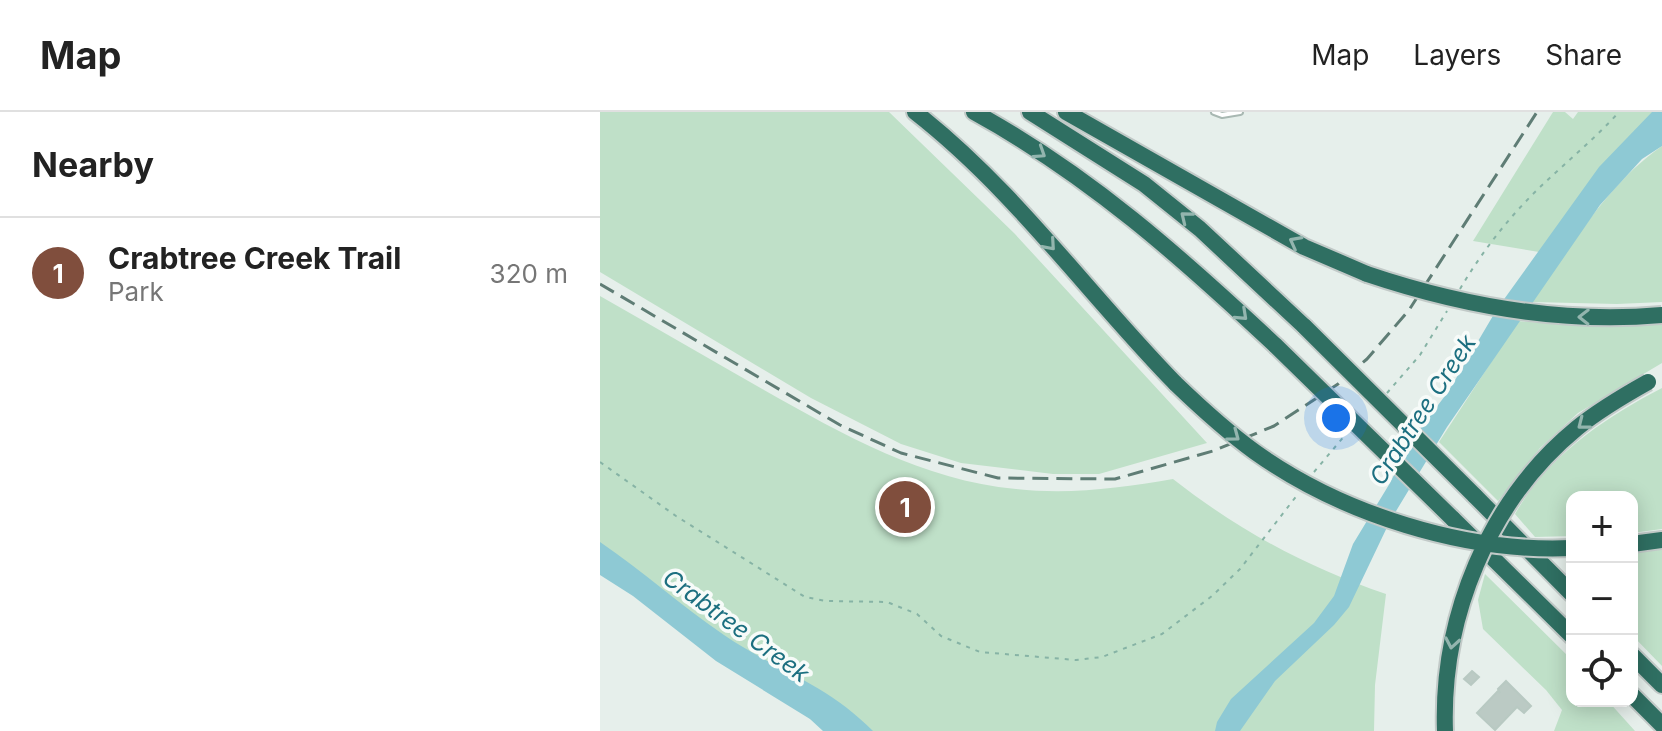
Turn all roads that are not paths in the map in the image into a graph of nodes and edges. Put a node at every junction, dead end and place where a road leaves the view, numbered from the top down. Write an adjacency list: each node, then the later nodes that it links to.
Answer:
1 (915, 112): 11 (highway, one-way to 11, bridge)
2 (974, 112): 13 (highway, one-way to 13, bridge)
3 (1030, 112): 12 (highway, one-way to 3, bridge)
4 (1066, 112): 7 (highway, one-way to 4, bridge)
5 (1214, 112): 6 (lane)
6 (1240, 112)
7 (1662, 315)
8 (1655, 378): 18 (highway, one-way to 18, bridge)
9 (1662, 540): 10 (highway)
10 (1638, 543)
11 (1566, 548)
12 (1566, 588)
13 (1571, 635)
14 (1638, 661): 15 (highway)
15 (1662, 685)
16 (1638, 701): 17 (highway)
17 (1662, 725)
18 (1445, 731)

